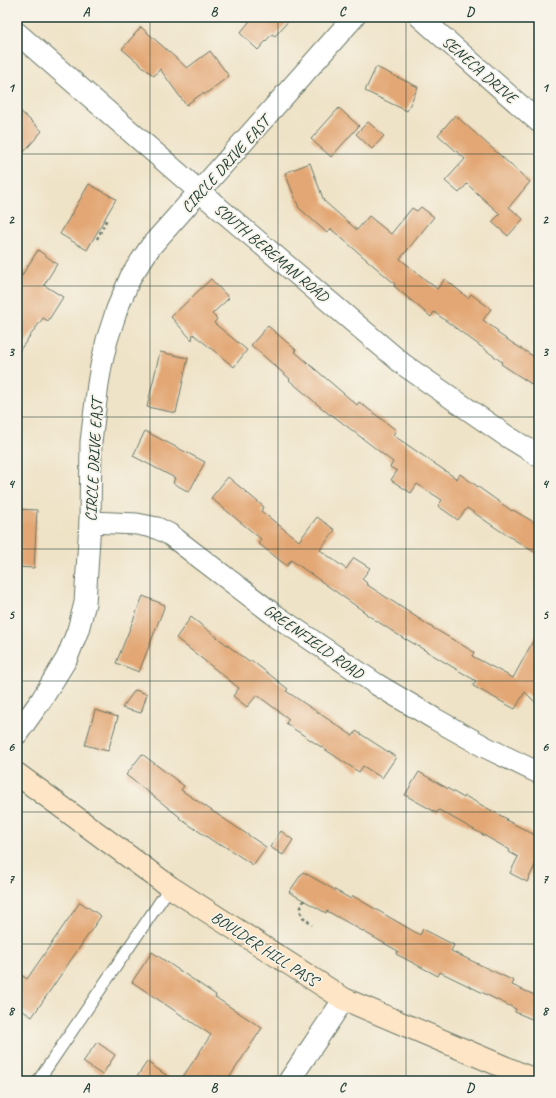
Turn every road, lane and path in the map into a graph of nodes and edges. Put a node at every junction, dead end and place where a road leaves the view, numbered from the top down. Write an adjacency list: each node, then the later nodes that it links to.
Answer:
1 (354, 17): 5 (street, CIRCLE DRIVE EAST)
2 (420, 17): 4 (street, SENECA DRIVE)
3 (17, 33): 5 (street, SOUTH BEREMAN ROAD)
4 (539, 122)
5 (200, 192): 8 (street, SOUTH BEREMAN ROAD); 9 (street, CIRCLE DRIVE EAST)
6 (105, 218): 7 (path)
7 (97, 239)
8 (539, 456)
9 (90, 522): 10 (street, CIRCLE DRIVE EAST); 11 (street, GREENFIELD ROAD)
10 (17, 734)
11 (539, 773)
12 (17, 774): 13 (street, BOULDER HILL PASS)
13 (170, 887): 16 (street, BOULDER HILL PASS); 18 (lane)
14 (304, 900): 15 (path)
15 (312, 925)
16 (344, 1000): 17 (street, BOULDER HILL PASS); 19 (street)
17 (530, 1080)
18 (38, 1081)
19 (289, 1081)

